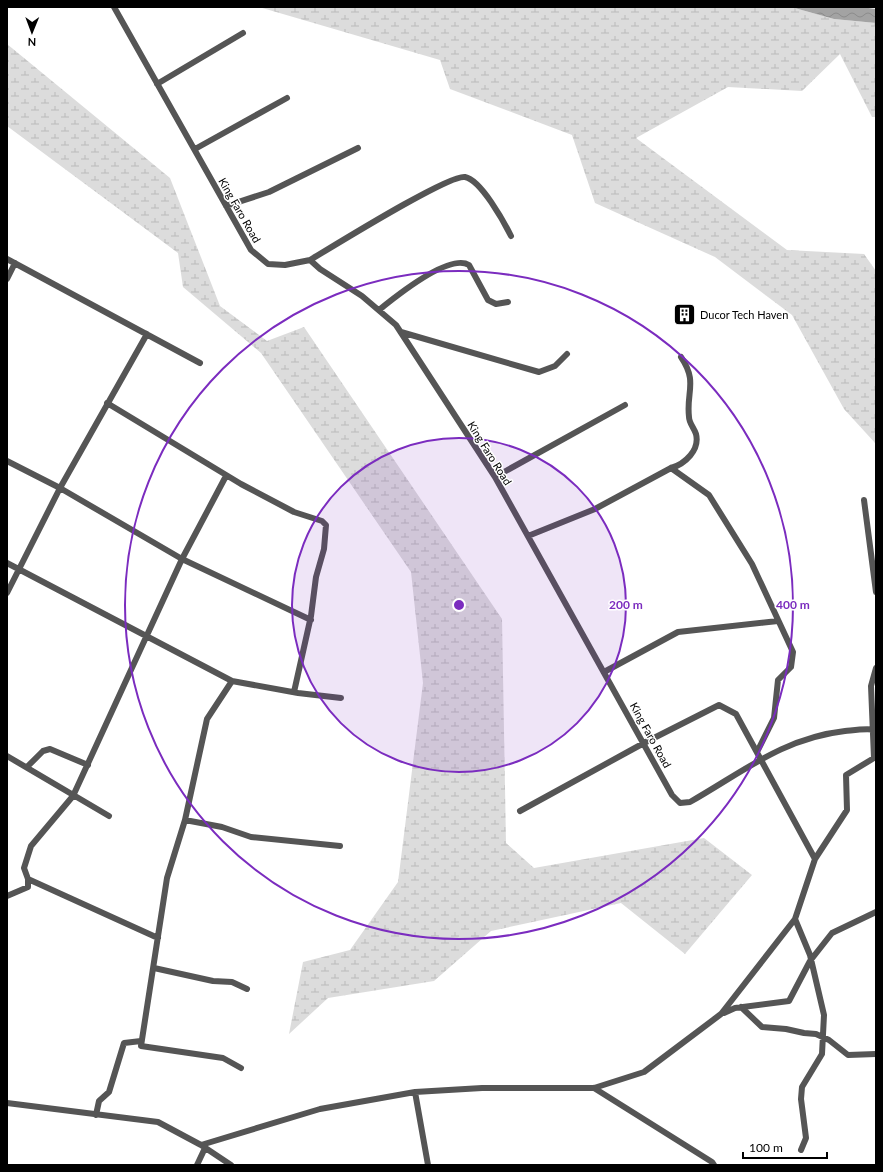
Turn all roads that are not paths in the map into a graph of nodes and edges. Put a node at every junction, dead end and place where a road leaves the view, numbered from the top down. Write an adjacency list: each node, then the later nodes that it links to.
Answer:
1 (114, 7): 3 (street, King Faro Road)
2 (243, 33): 3 (street)
3 (158, 84): 6 (street, King Faro Road)
4 (288, 98): 6 (street)
5 (358, 148): 7 (street)
6 (195, 149): 7 (street, King Faro Road)
7 (226, 206): 10 (street, King Faro Road)
8 (511, 236): 10 (street)
9 (7, 259): 11 (street)
10 (310, 260): 14 (street, King Faro Road)
11 (15, 263): 12 (street); 16 (street)
12 (7, 279)
13 (508, 302): 14 (street)
14 (379, 310): 15 (street, King Faro Road)
15 (401, 332): 17 (street); 25 (street, King Faro Road)
16 (147, 334): 19 (street); 20 (street)
17 (567, 354)
18 (681, 357): 23 (street)
19 (200, 363)
20 (107, 403): 24 (street); 26 (street)
21 (625, 405): 25 (street)
22 (7, 462): 26 (street)
23 (671, 468): 28 (street); 35 (street)
24 (226, 476): 29 (street); 34 (street)
25 (495, 477): 28 (street, King Faro Road)
26 (60, 488): 29 (street); 31 (street)
27 (864, 500): 32 (street)
28 (528, 536): 38 (street, King Faro Road)
29 (182, 559): 34 (street); 36 (street)
30 (7, 564): 31 (street)
31 (18, 570): 33 (street); 36 (street)
32 (876, 592)
33 (7, 593)
34 (311, 620): 40 (street)
35 (778, 621): 38 (street); 44 (street)
36 (148, 636): 39 (street); 47 (street)
37 (876, 668): 42 (street)
38 (604, 672): 43 (street, King Faro Road)
39 (232, 681): 40 (street); 52 (street)
40 (294, 692): 41 (street)
41 (341, 698)
42 (874, 730): 46 (street, King Faro Road); 54 (street)
43 (644, 743): 44 (street); 46 (street, King Faro Road); 50 (street)
44 (757, 752): 46 (street)
45 (7, 756): 48 (street)
46 (760, 759): 54 (street)
47 (88, 765): 48 (street); 49 (street)
48 (27, 767): 49 (street)
49 (73, 796): 51 (street); 55 (street)
50 (520, 811)
51 (109, 816)
52 (185, 820): 53 (street); 59 (street)
53 (340, 846)
54 (815, 859): 58 (street)
55 (28, 879): 56 (street); 59 (street)
56 (7, 896)
57 (876, 912): 60 (street)
58 (795, 919): 60 (street); 64 (street)
59 (158, 938): 61 (street)
60 (810, 961): 63 (street); 65 (street)
61 (154, 968): 62 (street); 66 (street)
62 (247, 989)
63 (741, 1007): 64 (street); 65 (street)
64 (721, 1014): 69 (street)
65 (824, 1038): 67 (street); 74 (street)
66 (141, 1041): 68 (street); 72 (street)
67 (876, 1054)
68 (242, 1068)
69 (594, 1088): 70 (street); 78 (street)
70 (415, 1092): 73 (street); 77 (street)
71 (7, 1103): 72 (street)
72 (96, 1115): 73 (street)
73 (203, 1147): 75 (street); 76 (street)
74 (800, 1150)
75 (197, 1165)
76 (231, 1165)
77 (428, 1165)
78 (714, 1165)

